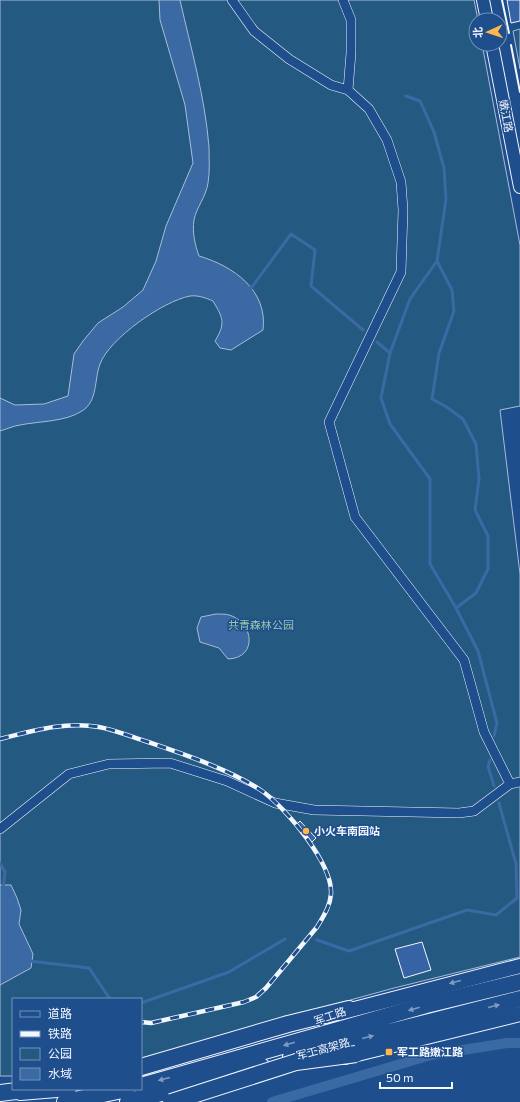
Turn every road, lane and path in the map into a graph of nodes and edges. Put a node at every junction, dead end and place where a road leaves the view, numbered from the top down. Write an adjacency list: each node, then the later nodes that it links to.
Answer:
1 (232, 0): 6 (street)
2 (483, 0): 4 (street)
3 (344, 1): 6 (street)
4 (485, 12)
5 (494, 52): 7 (street, 嫩江路)
6 (348, 90): 9 (street)
7 (520, 187)
8 (520, 782): 9 (street)
9 (510, 784): 10 (street)
10 (3, 826)
11 (520, 966): 14 (main road, 军工路, one-way to 14)
12 (520, 982): 19 (highway, 军工高架路, one-way to 19)
13 (520, 999): 25 (highway, 军工高架路, one-way to 13)
14 (350, 1009): 17 (highway); 18 (main road, 军工路)
15 (520, 1014): 16 (main road)
16 (356, 1054): 26 (highway, bridge)
17 (142, 1067)
18 (142, 1073)
19 (142, 1086)
20 (24, 1090): 23 (highway)
21 (52, 1090): 23 (main road)
22 (122, 1090): 24 (highway)
23 (0, 1093)
24 (65, 1102)
25 (128, 1102)
26 (170, 1102)

